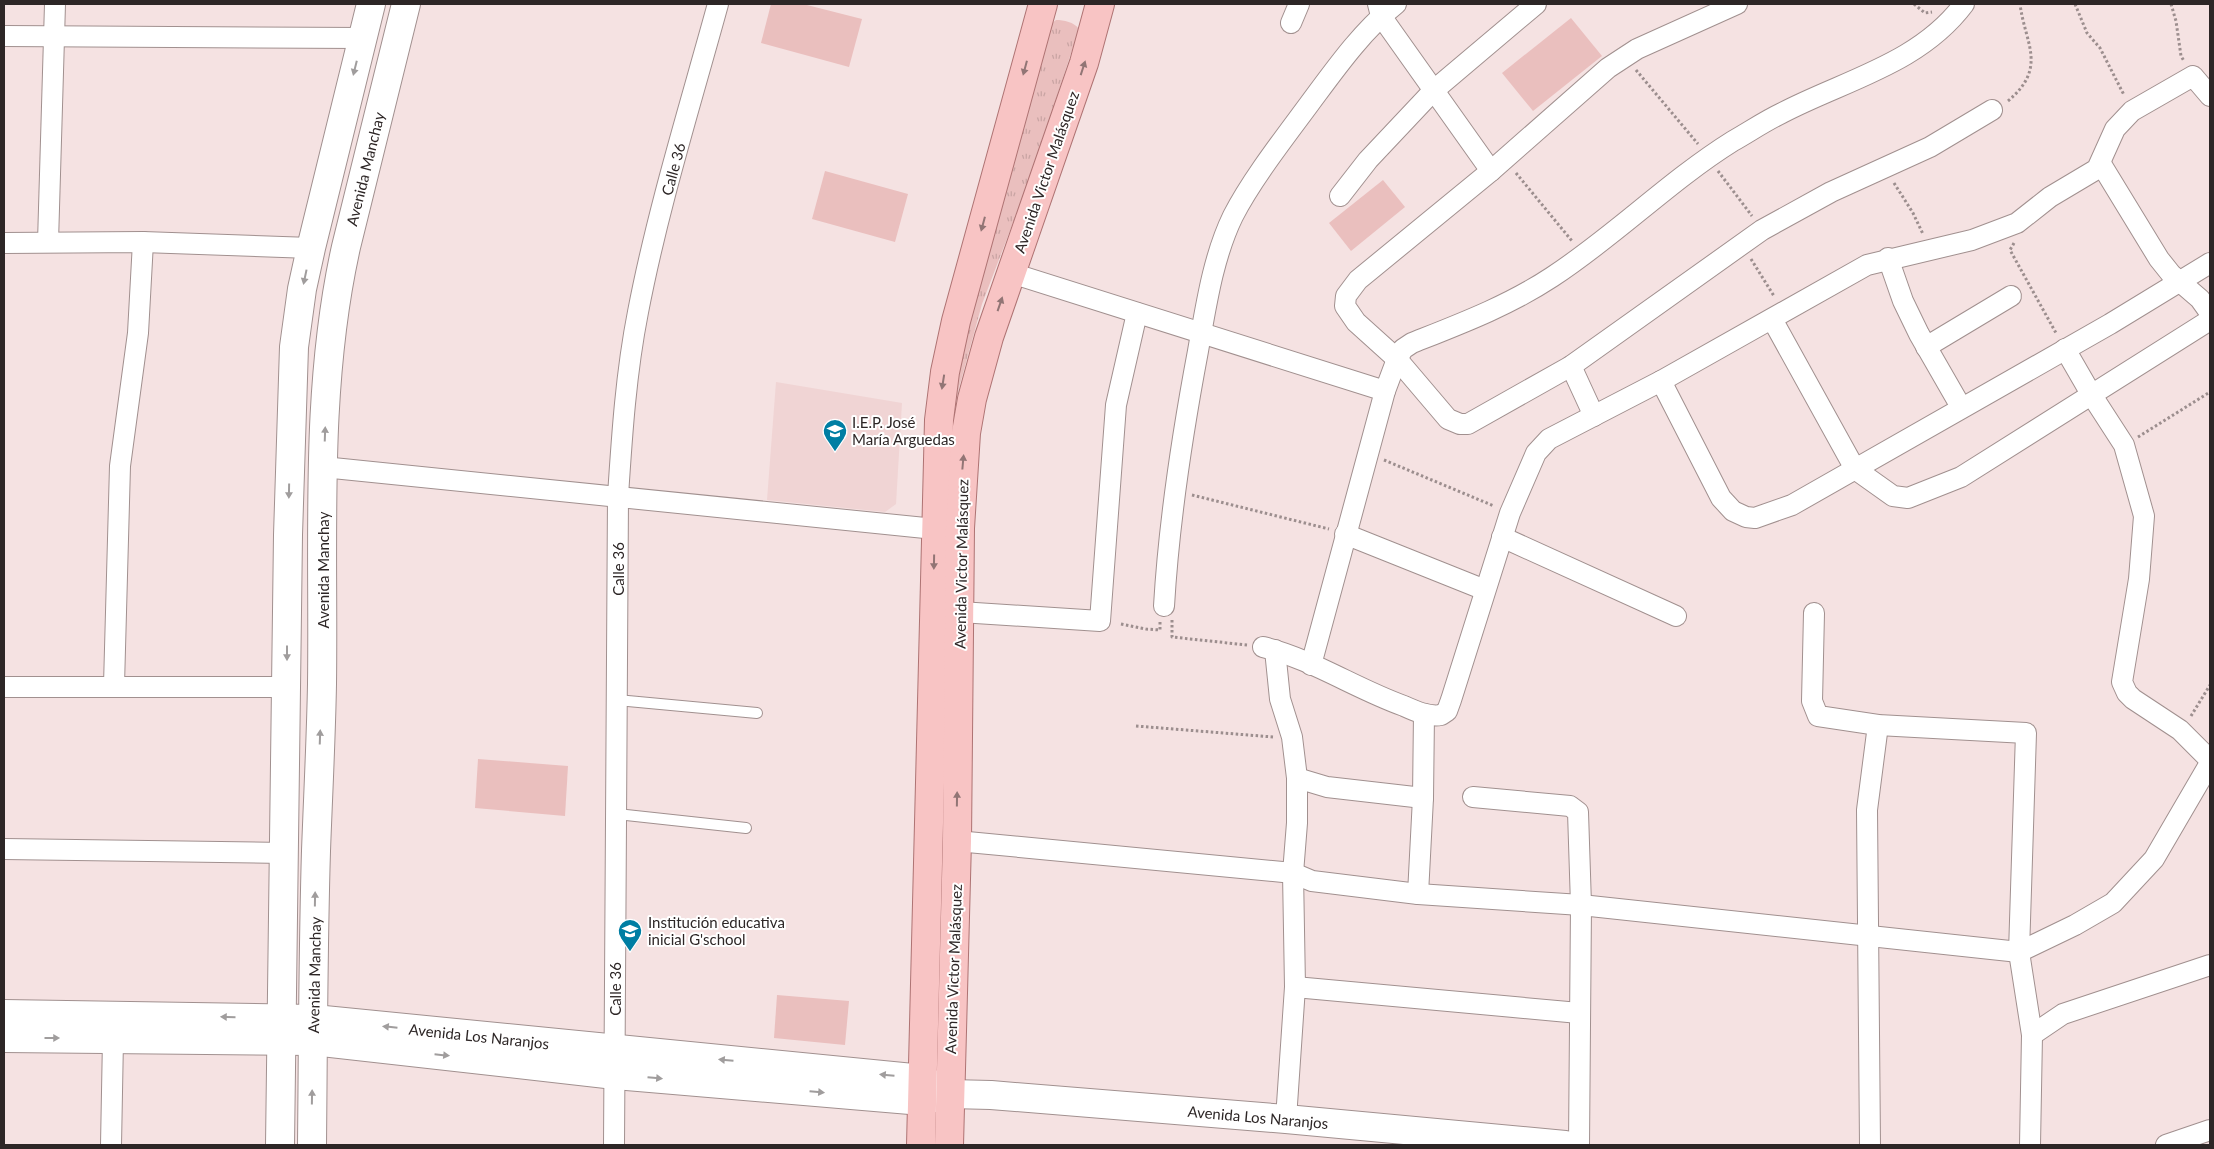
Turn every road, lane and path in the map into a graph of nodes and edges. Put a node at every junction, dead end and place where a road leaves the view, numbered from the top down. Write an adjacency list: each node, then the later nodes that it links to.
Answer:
1 (55, 4): 17 (street)
2 (371, 4): 18 (street)
3 (406, 4): 62 (street, Avenida Manchay, one-way to 3)
4 (718, 4): 65 (street, Calle 36)
5 (1043, 4): 67 (main road, Avenida Victor Malásquez, one-way to 67)
6 (1299, 4): 15 (street)
7 (1536, 4): 21 (street)
8 (1737, 4): 27 (street)
9 (1964, 4): 39 (street)
10 (2020, 4): 24 (path)
11 (2075, 4): 22 (path)
12 (2171, 4): 19 (path)
13 (1096, 5): 42 (main road, Avenida Victor Malásquez, one-way to 13)
14 (1385, 8): 21 (street); 49 (street)
15 (1290, 23)
16 (4, 36): 17 (street)
17 (54, 36): 18 (street); 32 (street)
18 (363, 38): 35 (street, one-way to 35)
19 (2182, 56)
20 (1634, 67): 25 (path)
21 (1433, 90): 27 (street); 30 (street)
22 (2124, 96)
23 (2210, 96): 26 (street)
24 (1992, 110): 29 (street)
25 (1700, 147)
26 (2101, 164): 37 (street); 43 (street)
27 (1497, 165): 39 (path); 52 (street)
28 (1714, 166): 31 (path)
29 (1888, 166): 37 (path); 53 (street)
30 (1340, 196)
31 (1756, 222)
32 (48, 242): 33 (street); 34 (street)
33 (143, 242): 35 (street); 78 (street)
34 (4, 243)
35 (311, 248): 81 (street, one-way to 81)
36 (2010, 250): 51 (path)
37 (1927, 251): 40 (street)
38 (1748, 254): 45 (path)
39 (1583, 255): 52 (street)
40 (1888, 258): 45 (street); 50 (street)
41 (2210, 263): 43 (street)
42 (1011, 273): 46 (street); 72 (main road, Avenida Victor Malásquez, one-way to 42)
43 (2180, 282): 47 (street); 51 (street)
44 (2011, 296): 50 (street)
45 (1775, 311): 54 (street); 63 (street)
46 (1137, 313): 49 (street); 72 (street)
47 (2210, 313)
48 (2210, 320): 57 (street)
49 (1202, 332): 55 (street); 71 (street)
50 (1926, 347): 58 (street)
51 (2065, 349): 57 (street); 58 (street)
52 (1397, 359): 53 (street); 55 (street)
53 (1571, 366): 59 (street)
54 (1661, 381): 59 (street); 63 (street)
55 (1385, 391): 68 (street)
56 (2210, 392): 60 (path)
57 (2090, 394): 63 (street); 89 (street)
58 (1961, 407): 63 (street)
59 (1594, 416): 69 (street)
60 (2131, 441)
61 (1381, 459): 66 (path)
62 (324, 467): 65 (street); 108 (street, Avenida Manchay, one-way to 62)
63 (1855, 469)
64 (1186, 494): 68 (path)
65 (618, 496): 67 (street); 82 (street, Calle 36)
66 (1495, 506)
67 (934, 529): 113 (main road, Avenida Victor Malásquez, one-way to 113)
68 (1338, 532): 70 (street); 77 (street)
69 (1502, 537): 70 (street); 74 (street)
70 (1485, 590): 84 (street)
71 (1164, 606)
72 (960, 612): 95 (main road, Avenida Victor Malásquez, one-way to 72)
73 (1814, 613): 86 (street)
74 (1676, 616)
75 (1121, 624): 76 (path)
76 (1269, 648): 77 (street); 90 (street)
77 (1311, 665): 84 (street)
78 (114, 685): 80 (street); 81 (street)
79 (2210, 685): 85 (path)
80 (4, 687)
81 (287, 687): 97 (street)
82 (617, 700): 83 (lane); 93 (street, Calle 36)
83 (757, 713)
84 (1424, 714): 92 (street)
85 (2191, 717)
86 (1878, 725): 101 (street); 102 (street)
87 (1136, 726): 88 (path)
88 (1274, 737)
89 (2210, 762): 102 (street)
90 (1297, 778): 92 (street); 98 (street)
91 (1473, 797): 100 (street)
92 (1423, 798): 99 (street)
93 (617, 814): 94 (lane); 112 (street, Calle 36)
94 (746, 828)
95 (956, 841): 98 (street); 114 (main road, Avenida Victor Malásquez)
96 (4, 849): 97 (street)
97 (284, 853): 107 (street)
98 (1293, 874): 99 (street); 104 (street)
99 (1418, 894): 100 (street)
100 (1581, 906): 101 (street); 105 (street)
101 (1870, 936): 102 (street); 125 (street)
102 (2019, 952): 109 (street)
103 (2210, 965): 109 (street)
104 (1295, 988): 105 (street); 115 (street)
105 (1578, 1013): 124 (street)
106 (4, 1014): 107 (street, Avenida Los Naranjos, one-way to 106)
107 (280, 1030): 108 (street, Avenida Los Naranjos); 111 (street, Avenida Los Naranjos); 118 (street)
108 (313, 1030): 112 (street, Avenida Los Naranjos); 119 (street, Avenida Manchay, one-way to 108)
109 (2032, 1035): 126 (street)
110 (4, 1038): 111 (street, Avenida Los Naranjos, one-way to 111)
111 (113, 1039): 117 (street)
112 (615, 1062): 113 (street, Avenida Los Naranjos); 120 (street, Calle 36)
113 (923, 1090): 114 (street, Avenida Los Naranjos); 121 (main road, Avenida Victor Malásquez)
114 (950, 1094): 115 (street, Avenida Los Naranjos); 122 (main road, Avenida Victor Malásquez)
115 (1286, 1119): 123 (street, Avenida Los Naranjos)
116 (2210, 1130): 127 (street)
117 (112, 1145)
118 (280, 1145)
119 (312, 1145)
120 (614, 1145)
121 (921, 1145)
122 (949, 1145)
123 (1565, 1145)
124 (1579, 1145)
125 (1870, 1145)
126 (2030, 1145)
127 (2166, 1145)

